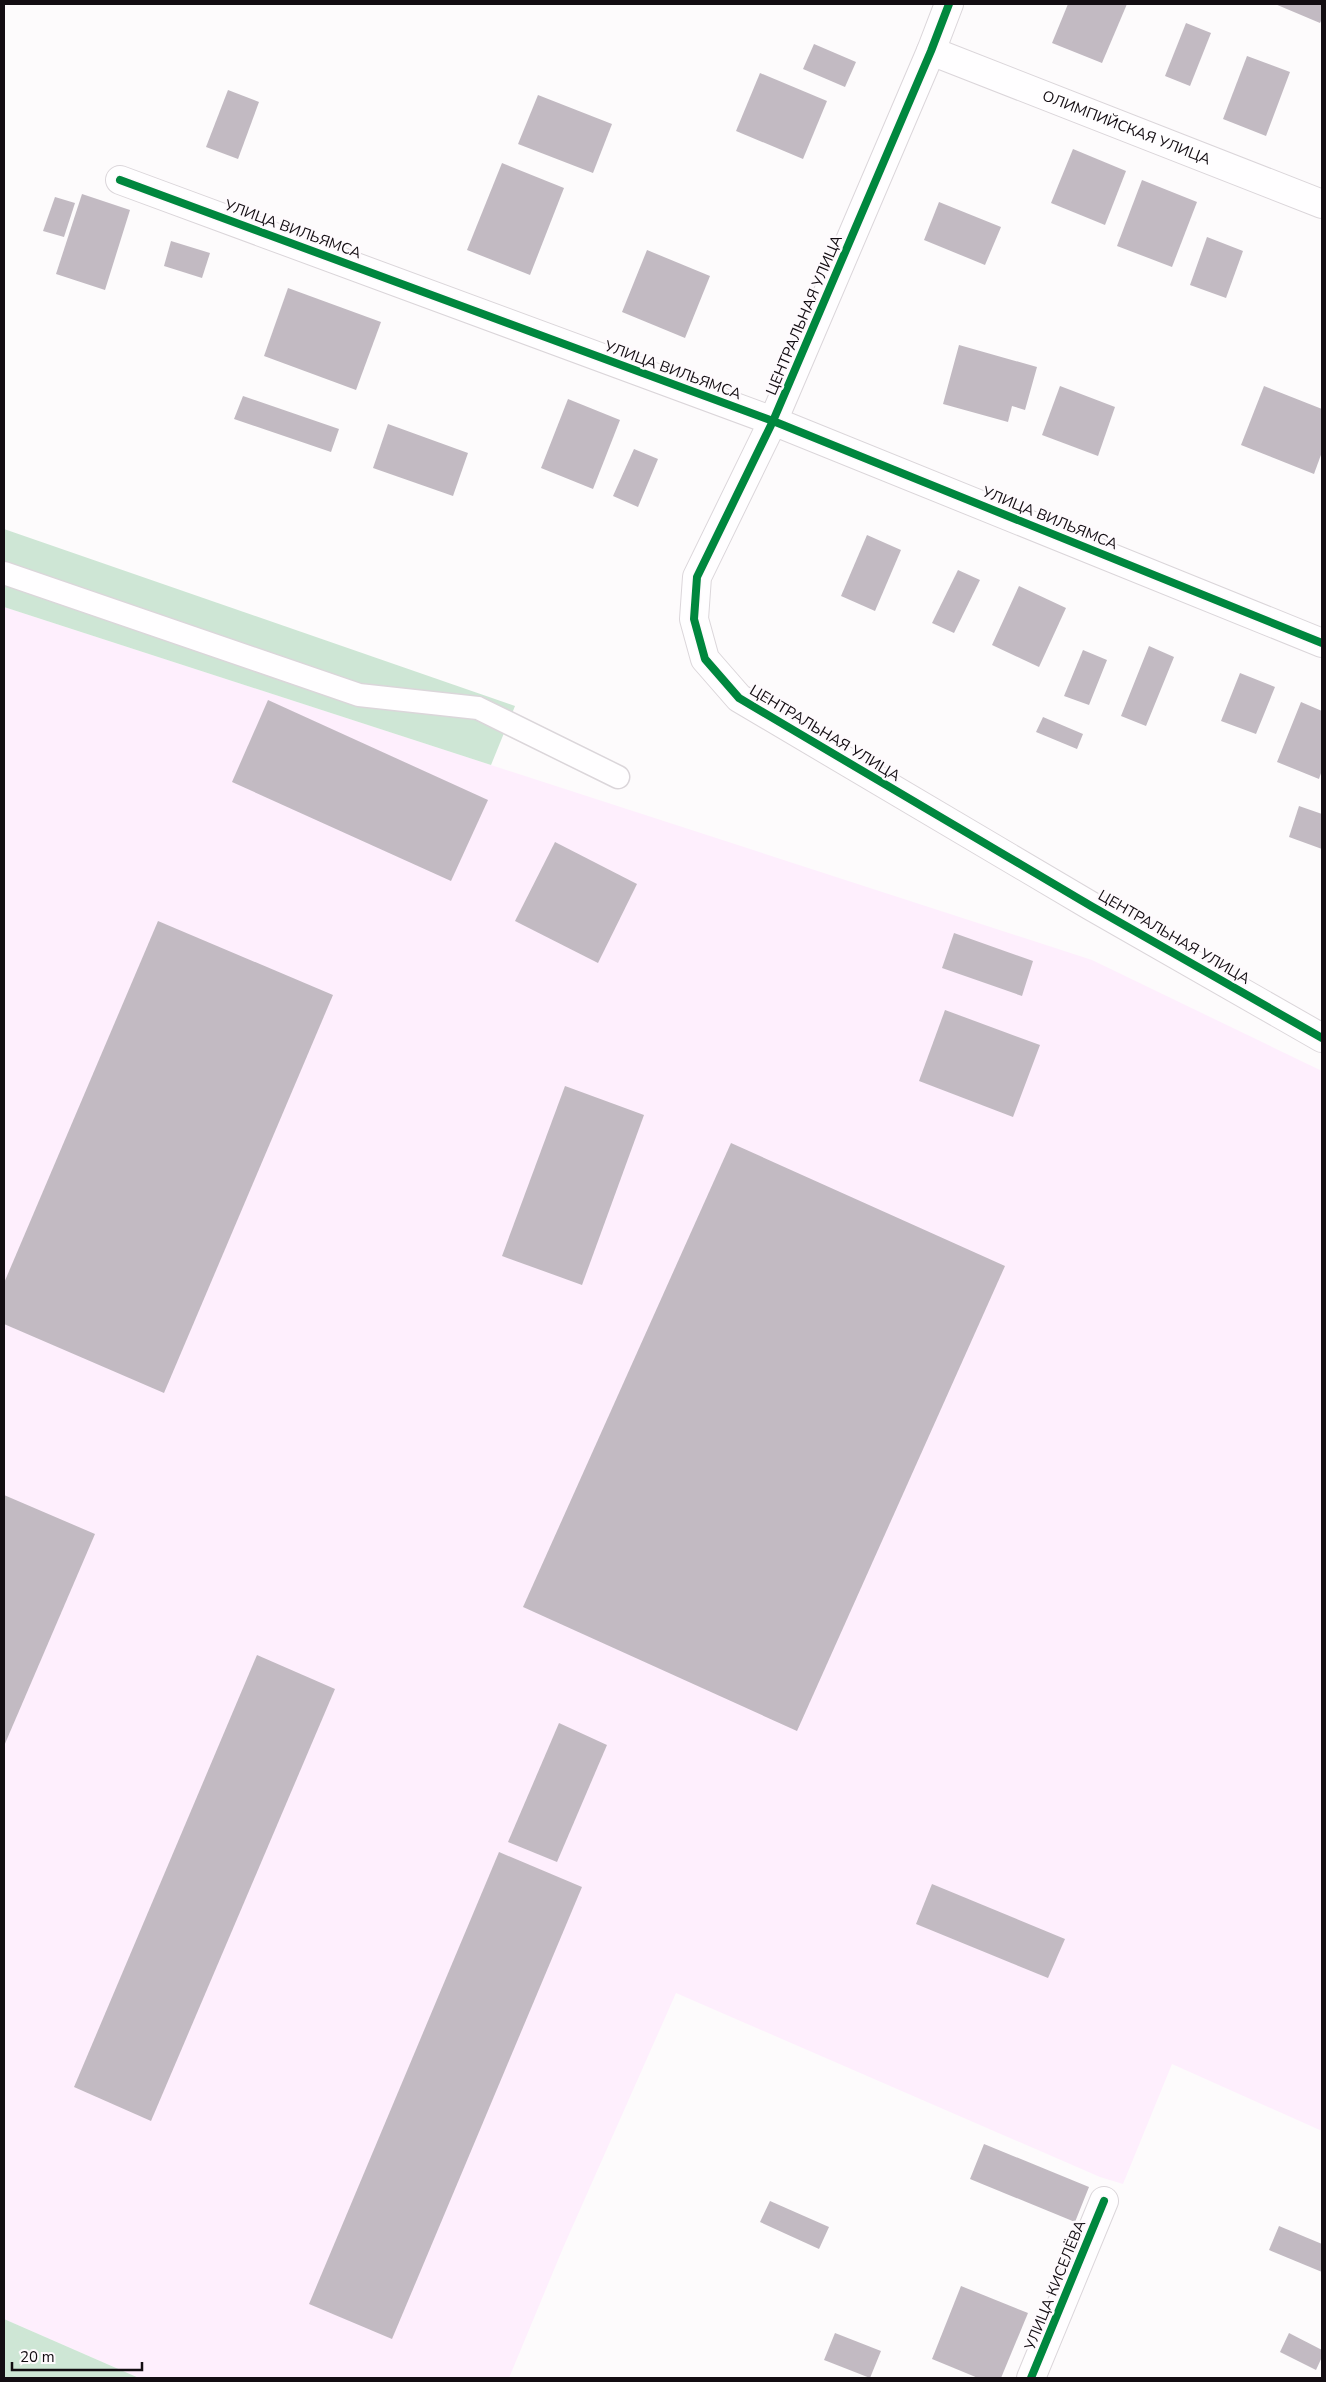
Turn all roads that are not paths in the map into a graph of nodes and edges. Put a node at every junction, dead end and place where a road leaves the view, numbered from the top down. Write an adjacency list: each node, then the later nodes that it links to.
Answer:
1 (949, 4): 2 (street, ЦЕНТРАЛЬНАЯ УЛИЦА)
2 (931, 51): 4 (street, ОЛИМПИЙСКАЯ УЛИЦА); 5 (street, ЦЕНТРАЛЬНАЯ УЛИЦА)
3 (120, 180): 5 (street, УЛИЦА ВИЛЬЯМСА)
4 (1322, 204)
5 (773, 421): 7 (street, УЛИЦА ВИЛЬЯМСА); 9 (street, ЦЕНТРАЛЬНАЯ УЛИЦА)
6 (4, 573): 8 (lane)
7 (1322, 643)
8 (618, 777)
9 (1322, 1038)
10 (1104, 2201): 11 (street, УЛИЦА КИСЕЛЁВА)
11 (1031, 2378)

